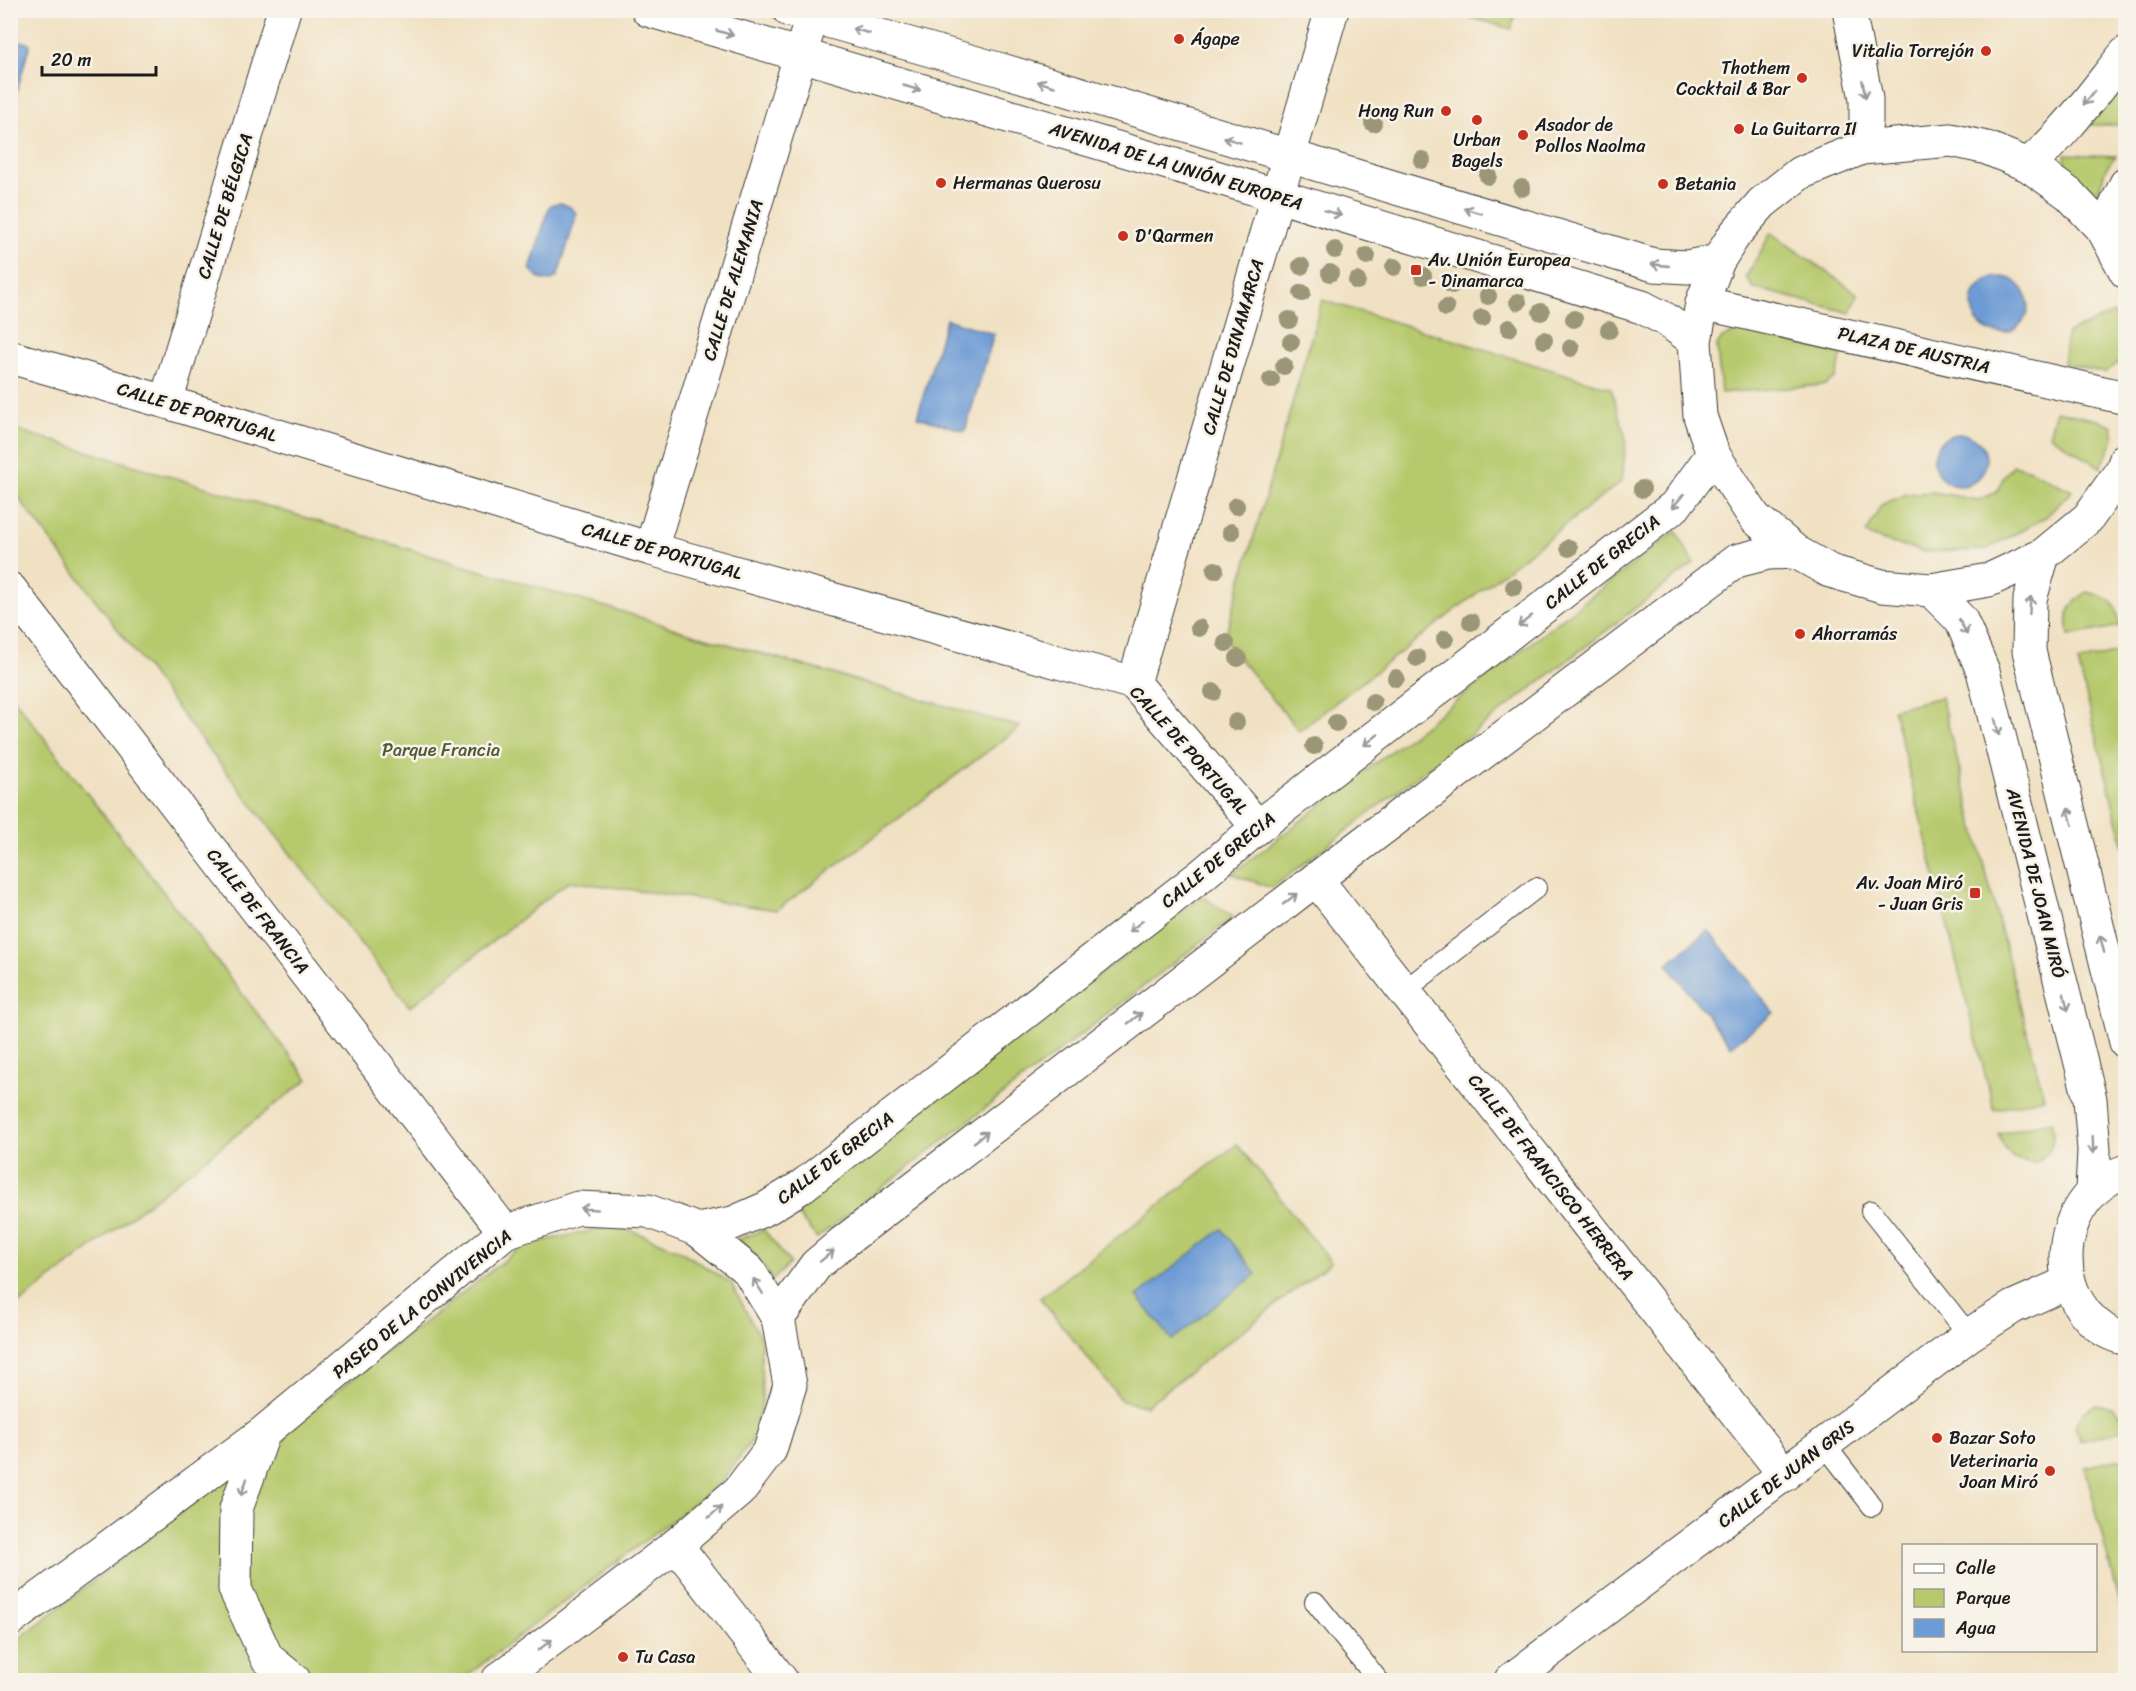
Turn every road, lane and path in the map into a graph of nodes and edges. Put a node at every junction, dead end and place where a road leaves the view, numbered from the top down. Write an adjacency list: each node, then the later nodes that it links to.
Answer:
1 (284, 10): 20 (street, CALLE DE BÉLGICA)
2 (648, 10): 7 (street, AVENIDA DE LA UNIÓN EUROPEA, one-way to 7)
3 (1332, 10): 9 (street, CALLE DE DINAMARCA)
4 (1850, 10): 8 (street, one-way to 8)
5 (805, 13): 7 (street, CALLE DE ALEMANIA); 9 (street, one-way to 5)
6 (2126, 52): 10 (street, one-way to 10)
7 (800, 55): 12 (street, AVENIDA DE LA UNIÓN EUROPEA, one-way to 12); 23 (street, CALLE DE ALEMANIA)
8 (1862, 148): 10 (street); 14 (street)
9 (1289, 156): 12 (street, CALLE DE DINAMARCA); 14 (street, one-way to 9)
10 (2028, 165): 13 (street)
11 (2126, 184): 13 (street)
12 (1277, 196): 17 (street, AVENIDA DE LA UNIÓN EUROPEA, one-way to 17); 28 (street, CALLE DE DINAMARCA)
13 (2104, 231): 15 (street)
14 (1718, 261): 16 (street)
15 (2126, 272)
16 (1702, 303): 17 (street); 19 (street, PLAZA DE AUSTRIA)
17 (1695, 342): 21 (street)
18 (10, 357): 20 (street, CALLE DE PORTUGAL)
19 (2126, 398)
20 (166, 402): 23 (street, CALLE DE PORTUGAL)
21 (1713, 454): 24 (street); 29 (street, CALLE DE GRECIA, one-way to 29)
22 (2126, 459): 25 (street)
23 (651, 549): 28 (street, CALLE DE PORTUGAL)
24 (1796, 552): 27 (street); 30 (street)
25 (2043, 555): 27 (street); 33 (street, one-way to 25)
26 (10, 589): 38 (street, CALLE DE FRANCIA)
27 (1932, 590): 35 (street, AVENIDA DE JOAN MIRÓ, one-way to 35)
28 (1134, 683): 29 (street, CALLE DE PORTUGAL)
29 (1258, 827): 37 (street, CALLE DE GRECIA, one-way to 37)
30 (1316, 879): 32 (street, CALLE DE FRANCISCO HERRERA); 40 (street, one-way to 30)
31 (1536, 888): 32 (lane)
32 (1404, 991): 45 (street, CALLE DE FRANCISCO HERRERA)
33 (2126, 1042)
34 (2126, 1171): 35 (street)
35 (2092, 1191): 39 (street)
36 (1871, 1211): 41 (lane)
37 (698, 1230): 38 (street, PASEO DE LA CONVIVENCIA, one-way to 38); 40 (street, PASEO DE LA CONVIVENCIA, one-way to 37)
38 (505, 1232): 43 (street, PASEO DE LA CONVIVENCIA)
39 (2069, 1282): 41 (street, CALLE DE JUAN GRIS); 42 (street)
40 (778, 1318): 47 (street, PASEO DE LA CONVIVENCIA, one-way to 40)
41 (1970, 1335): 44 (street, CALLE DE JUAN GRIS)
42 (2126, 1340)
43 (264, 1432): 49 (street, PASEO DE LA CONVIVENCIA); 50 (street, one-way to 50)
44 (1825, 1445): 45 (street, CALLE DE JUAN GRIS); 46 (lane)
45 (1785, 1475): 54 (street, CALLE DE JUAN GRIS)
46 (1872, 1506)
47 (676, 1545): 51 (street, PASEO DE LA CONVIVENCIA, one-way to 47); 52 (street)
48 (1315, 1602): 53 (lane)
49 (10, 1620)
50 (294, 1680)
51 (498, 1680)
52 (781, 1680)
53 (1378, 1680)
54 (1511, 1680)

